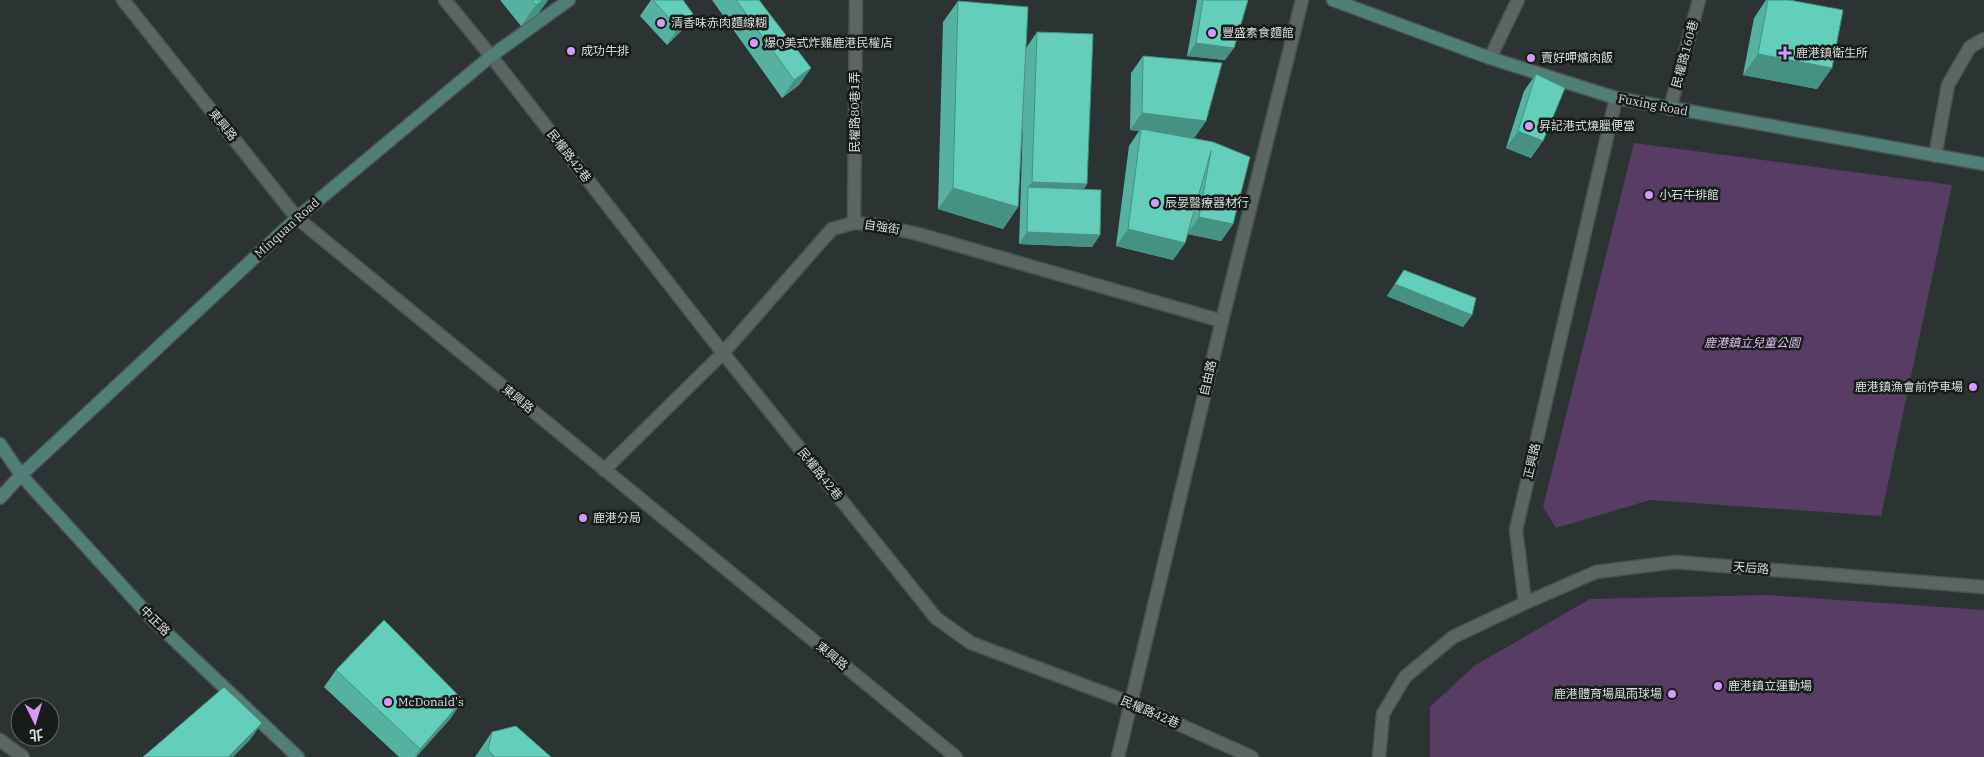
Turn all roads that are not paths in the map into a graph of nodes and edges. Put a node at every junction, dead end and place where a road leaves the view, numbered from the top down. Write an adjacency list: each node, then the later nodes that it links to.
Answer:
1 (123, 0): 16 (street, 東興路)
2 (445, 0): 10 (street, 民權路42巷)
3 (569, 0): 10 (street, Minquan Road)
4 (856, 0): 17 (street, 民權路80巷1弄)
5 (1302, 0): 18 (street, 自由路)
6 (1333, 0): 11 (street, Fuxing Road)
7 (1518, 0): 11 (street)
8 (1699, 0): 13 (street, 民權路160巷)
9 (1984, 38): 14 (street)
10 (491, 56): 16 (street, Minquan Road); 19 (street, 民權路42巷)
11 (1490, 58): 12 (street, Fuxing Road)
12 (1616, 98): 13 (street, Fuxing Road); 25 (street, 正興路)
13 (1670, 109): 14 (street, Fuxing Road)
14 (1935, 156): 15 (street, Fuxing Road)
15 (1984, 164)
16 (297, 218): 21 (street, 東興路); 22 (street, Minquan Road)
17 (854, 224): 18 (street, 自強街); 19 (street, 自強街)
18 (1222, 321): 26 (street, 自由路)
19 (723, 353): 21 (street, 自強街); 26 (street, 民權路42巷)
20 (0, 444): 22 (street, 中正路)
21 (604, 470): 30 (street, 東興路)
22 (22, 475): 23 (street, Minquan Road); 29 (street, 中正路)
23 (0, 498)
24 (1984, 587): 25 (street, 天后路)
25 (1525, 603): 33 (street)
26 (1130, 703): 31 (street, 自由路); 32 (street, 民權路42巷)
27 (0, 740): 28 (street)
28 (23, 757)
29 (298, 757)
30 (956, 757)
31 (1118, 757)
32 (1252, 757)
33 (1379, 757)

